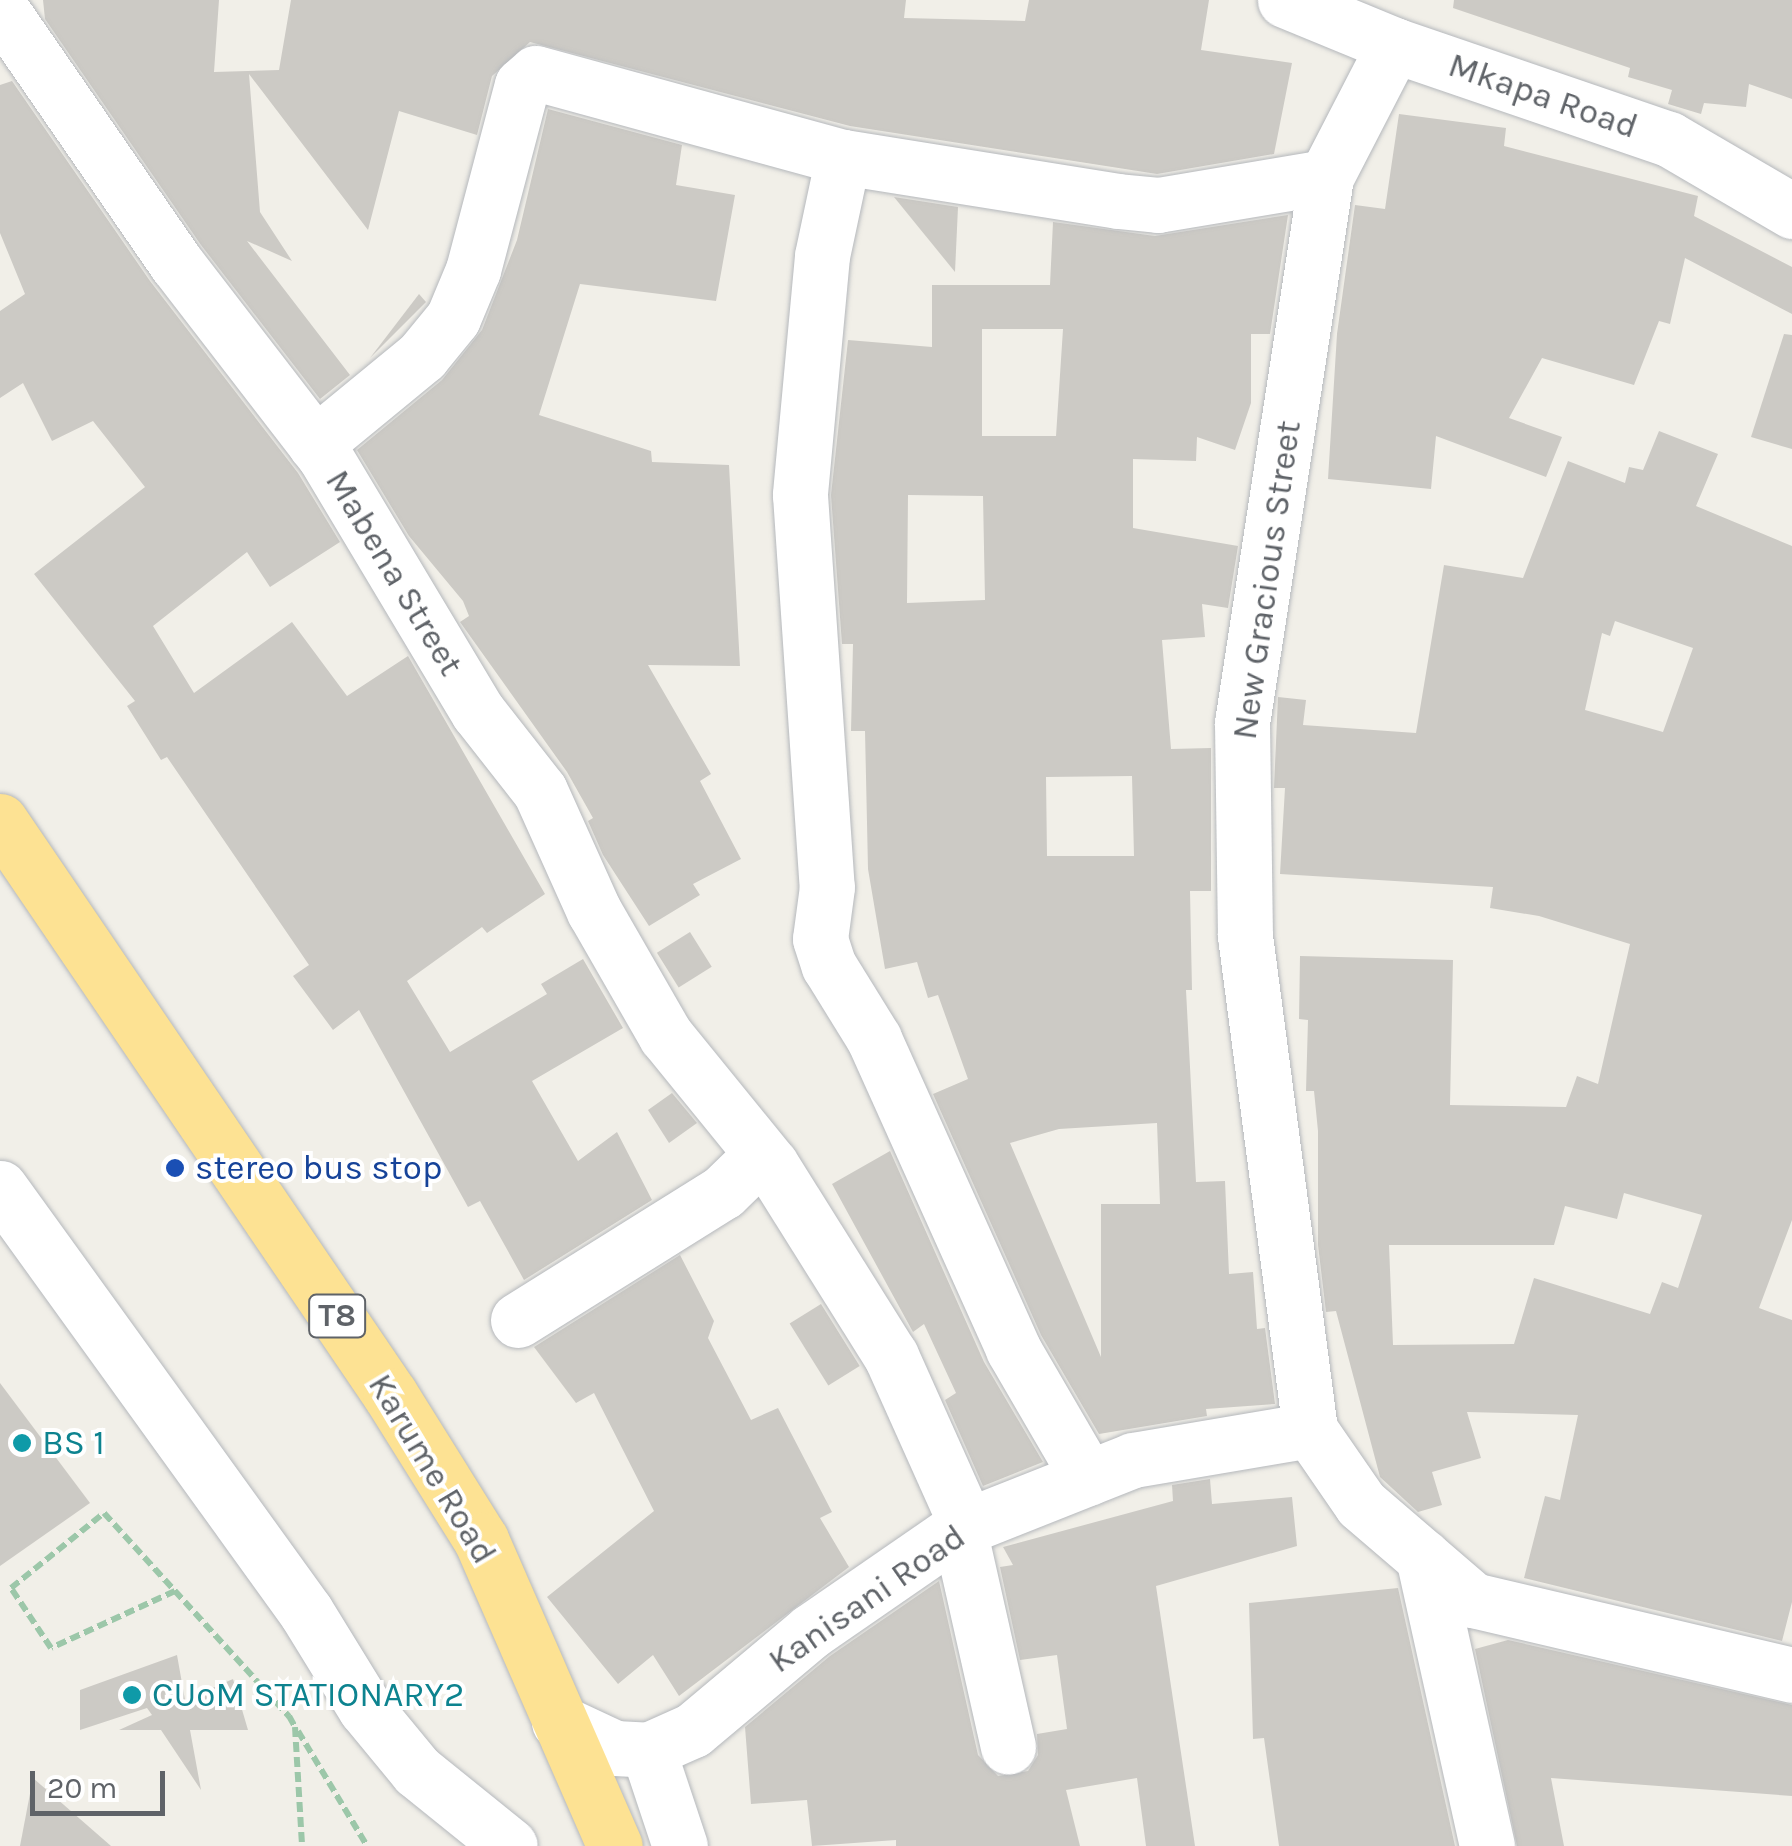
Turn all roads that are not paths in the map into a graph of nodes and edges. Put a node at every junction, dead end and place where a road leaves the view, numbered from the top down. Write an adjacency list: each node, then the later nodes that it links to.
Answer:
1 (1285, 0): 3 (street, Mkapa Road)
2 (0, 8): 7 (street, Mabena Street)
3 (1394, 45): 5 (street, New Gracious Street); 6 (street, Mkapa Road)
4 (844, 157): 5 (street); 7 (street); 13 (street)
5 (1326, 177): 12 (street, New Gracious Street)
6 (1792, 211)
7 (315, 444): 9 (street, Mabena Street)
8 (0, 820): 17 (highway, Karume Road / T8)
9 (766, 1160): 11 (street); 14 (street, Mabena Street)
10 (0, 1188): 20 (street)
11 (518, 1320)
12 (1310, 1430): 13 (street, Kanisani Road); 15 (street)
13 (1088, 1478): 14 (street, Kanisani Road)
14 (963, 1528): 18 (street, Mabena Street); 19 (street, Kanisani Road)
15 (1422, 1557): 16 (street); 23 (street)
16 (1792, 1675)
17 (560, 1722): 19 (street); 21 (highway, Karume Road / T8)
18 (1008, 1748)
19 (648, 1750): 22 (street)
20 (510, 1846)
21 (614, 1846)
22 (680, 1846)
23 (1488, 1846)

